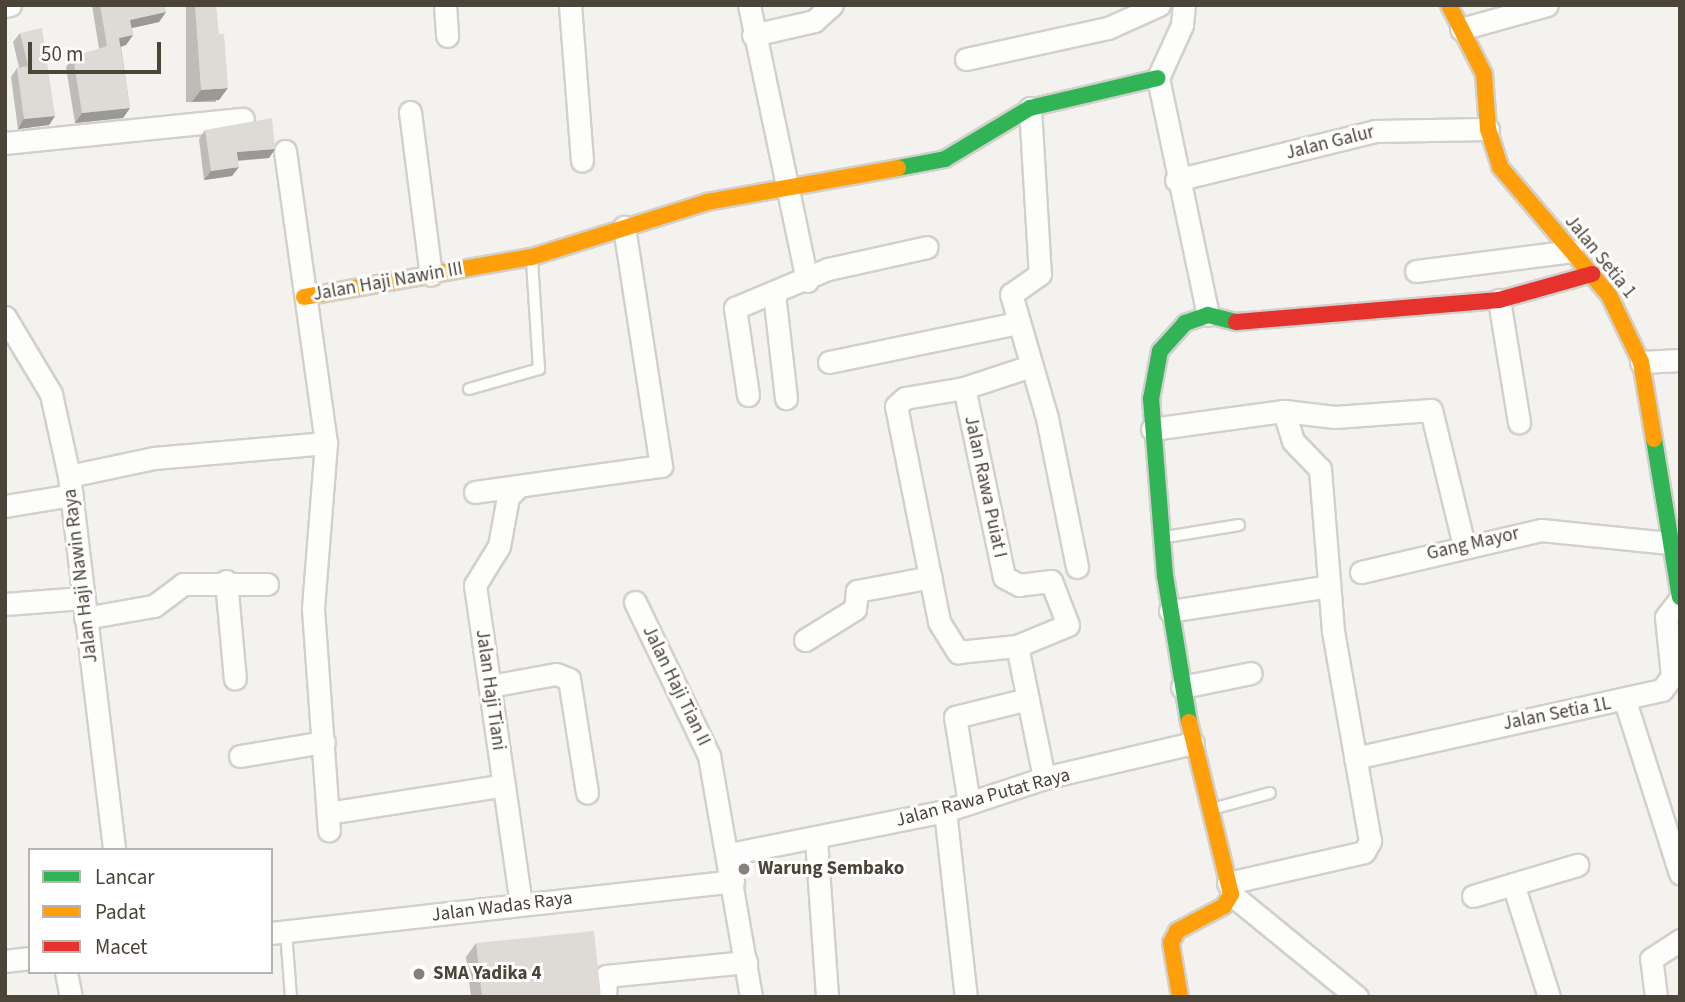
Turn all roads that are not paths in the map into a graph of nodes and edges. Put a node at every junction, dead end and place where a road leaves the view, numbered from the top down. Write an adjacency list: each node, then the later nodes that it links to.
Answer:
1 (445, 5): 12 (street)
2 (570, 5): 21 (street)
3 (749, 5): 11 (street)
4 (832, 5): 11 (street)
5 (1160, 5): 9 (street)
6 (1184, 5): 14 (street)
7 (1449, 5): 10 (street, Jalan Setia 1)
8 (1534, 7): 10 (street)
9 (1137, 10): 13 (street)
10 (1461, 29): 18 (street, Jalan Setia 1)
11 (753, 35): 23 (street)
12 (447, 36)
13 (966, 59)
14 (1158, 78): 15 (street, Jalan Haji Nawin III); 22 (street)
15 (1030, 108): 23 (street, Jalan Haji Nawin III); 37 (street)
16 (410, 113): 30 (street)
17 (243, 119): 19 (street)
18 (1488, 129): 22 (street, Jalan Galur); 26 (street, Jalan Setia 1)
19 (5, 143)
20 (285, 151): 33 (street)
21 (582, 161)
22 (1176, 180): 35 (street)
23 (785, 188): 24 (street, Jalan Haji Nawin III); 31 (street)
24 (624, 227): 27 (street, Jalan Haji Nawin III); 51 (street)
25 (928, 247): 31 (street)
26 (1572, 251): 28 (street); 29 (street, Jalan Setia 1)
27 (532, 257): 30 (street, Jalan Haji Nawin III); 43 (lane)
28 (1416, 271)
29 (1592, 274): 34 (street); 40 (street, Jalan Setia 1)
30 (431, 275): 33 (street, Jalan Haji Nawin III)
31 (807, 281): 32 (street)
32 (774, 293): 44 (street); 45 (street)
33 (304, 297): 49 (street, Jalan Haji Nawin III)
34 (1499, 300): 35 (street); 47 (street)
35 (1208, 315): 48 (street)
36 (5, 317): 50 (street, Jalan Haji Nawin Raya)
37 (1018, 323): 39 (street); 41 (street)
38 (1680, 360): 40 (street)
39 (829, 362)
40 (1641, 362): 56 (street, Jalan Setia 1)
41 (1031, 366): 42 (street); 58 (street)
42 (973, 384): 60 (street); 70 (street, Jalan Rawa Puiat I)
43 (469, 389)
44 (748, 395)
45 (786, 398)
46 (1284, 411): 48 (street); 57 (street); 63 (street)
47 (1519, 422)
48 (1152, 429): 55 (street)
49 (326, 443): 50 (street); 77 (street, Jalan Haji Nawin III)
50 (71, 485): 53 (street); 67 (street, Jalan Haji Nawin Raya)
51 (518, 487): 52 (street); 73 (street, Jalan Haji Tiani)
52 (475, 492)
53 (5, 506)
54 (1239, 525): 55 (lane)
55 (1161, 539): 68 (street)
56 (1670, 543): 57 (street, Gang Mayor); 64 (street, Jalan Setia 1)
57 (1464, 545): 59 (street, Gang Mayor)
58 (1077, 567)
59 (1361, 572)
60 (931, 577): 69 (street); 70 (street, Jalan Rawa Puiat I)
61 (226, 581): 62 (street); 67 (street); 72 (street)
62 (267, 584)
63 (1329, 586): 68 (street); 80 (street)
64 (1680, 598): 76 (street, Jalan Setia 1L)
65 (635, 602): 91 (street, Jalan Haji Tian II)
66 (5, 604): 67 (street)
67 (84, 608): 90 (street, Jalan Haji Nawin Raya)
68 (1170, 611): 74 (street)
69 (805, 640)
70 (1017, 646): 75 (street)
71 (1251, 673): 74 (street)
72 (235, 679)
73 (490, 686): 82 (street, Jalan Haji Tiani); 83 (street)
74 (1182, 687): 78 (street)
75 (1028, 699): 81 (street); 85 (street)
76 (1626, 701): 80 (street, Jalan Setia 1L); 88 (street)
77 (324, 742): 79 (street); 82 (street, Jalan Haji Nawin III)
78 (1193, 743): 81 (street, Jalan Rawa Putat Raya); 86 (street)
79 (240, 756)
80 (1355, 758): 96 (street)
81 (1044, 778): 85 (street, Jalan Rawa Putat Raya)
82 (504, 785): 98 (street, Jalan Haji Tiani)
83 (587, 793)
84 (1270, 793): 86 (lane)
85 (969, 803): 87 (street, Jalan Rawa Putat Raya)
86 (1210, 809): 96 (street)
87 (945, 811): 89 (street, Jalan Rawa Putat Raya); 110 (street)
88 (1673, 830): 93 (street)
89 (816, 839): 91 (street, Jalan Rawa Putat Raya); 109 (street)
90 (114, 848)
91 (730, 854): 94 (street, Jalan Haji Tian II)
92 (1577, 865): 95 (street)
93 (1680, 873)
94 (733, 881): 98 (street, Jalan Wadas Raya); 103 (street, Jalan Haji Tian II)
95 (1513, 884): 97 (street); 113 (street)
96 (1229, 888): 111 (street); 112 (street)
97 (1474, 896)
98 (521, 904): 99 (street, Jalan Wadas Raya)
99 (279, 932): 106 (lane)
100 (1680, 940): 114 (street)
101 (28, 958): 102 (street)
102 (5, 961)
103 (746, 962): 107 (street); 108 (street, Jalan Haji Tian II)
104 (66, 974): 105 (street)
105 (71, 997)
106 (291, 997)
107 (606, 997)
108 (751, 997)
109 (827, 997)
110 (966, 997)
111 (1180, 997)
112 (1357, 997)
113 (1549, 997)
114 (1656, 997)

